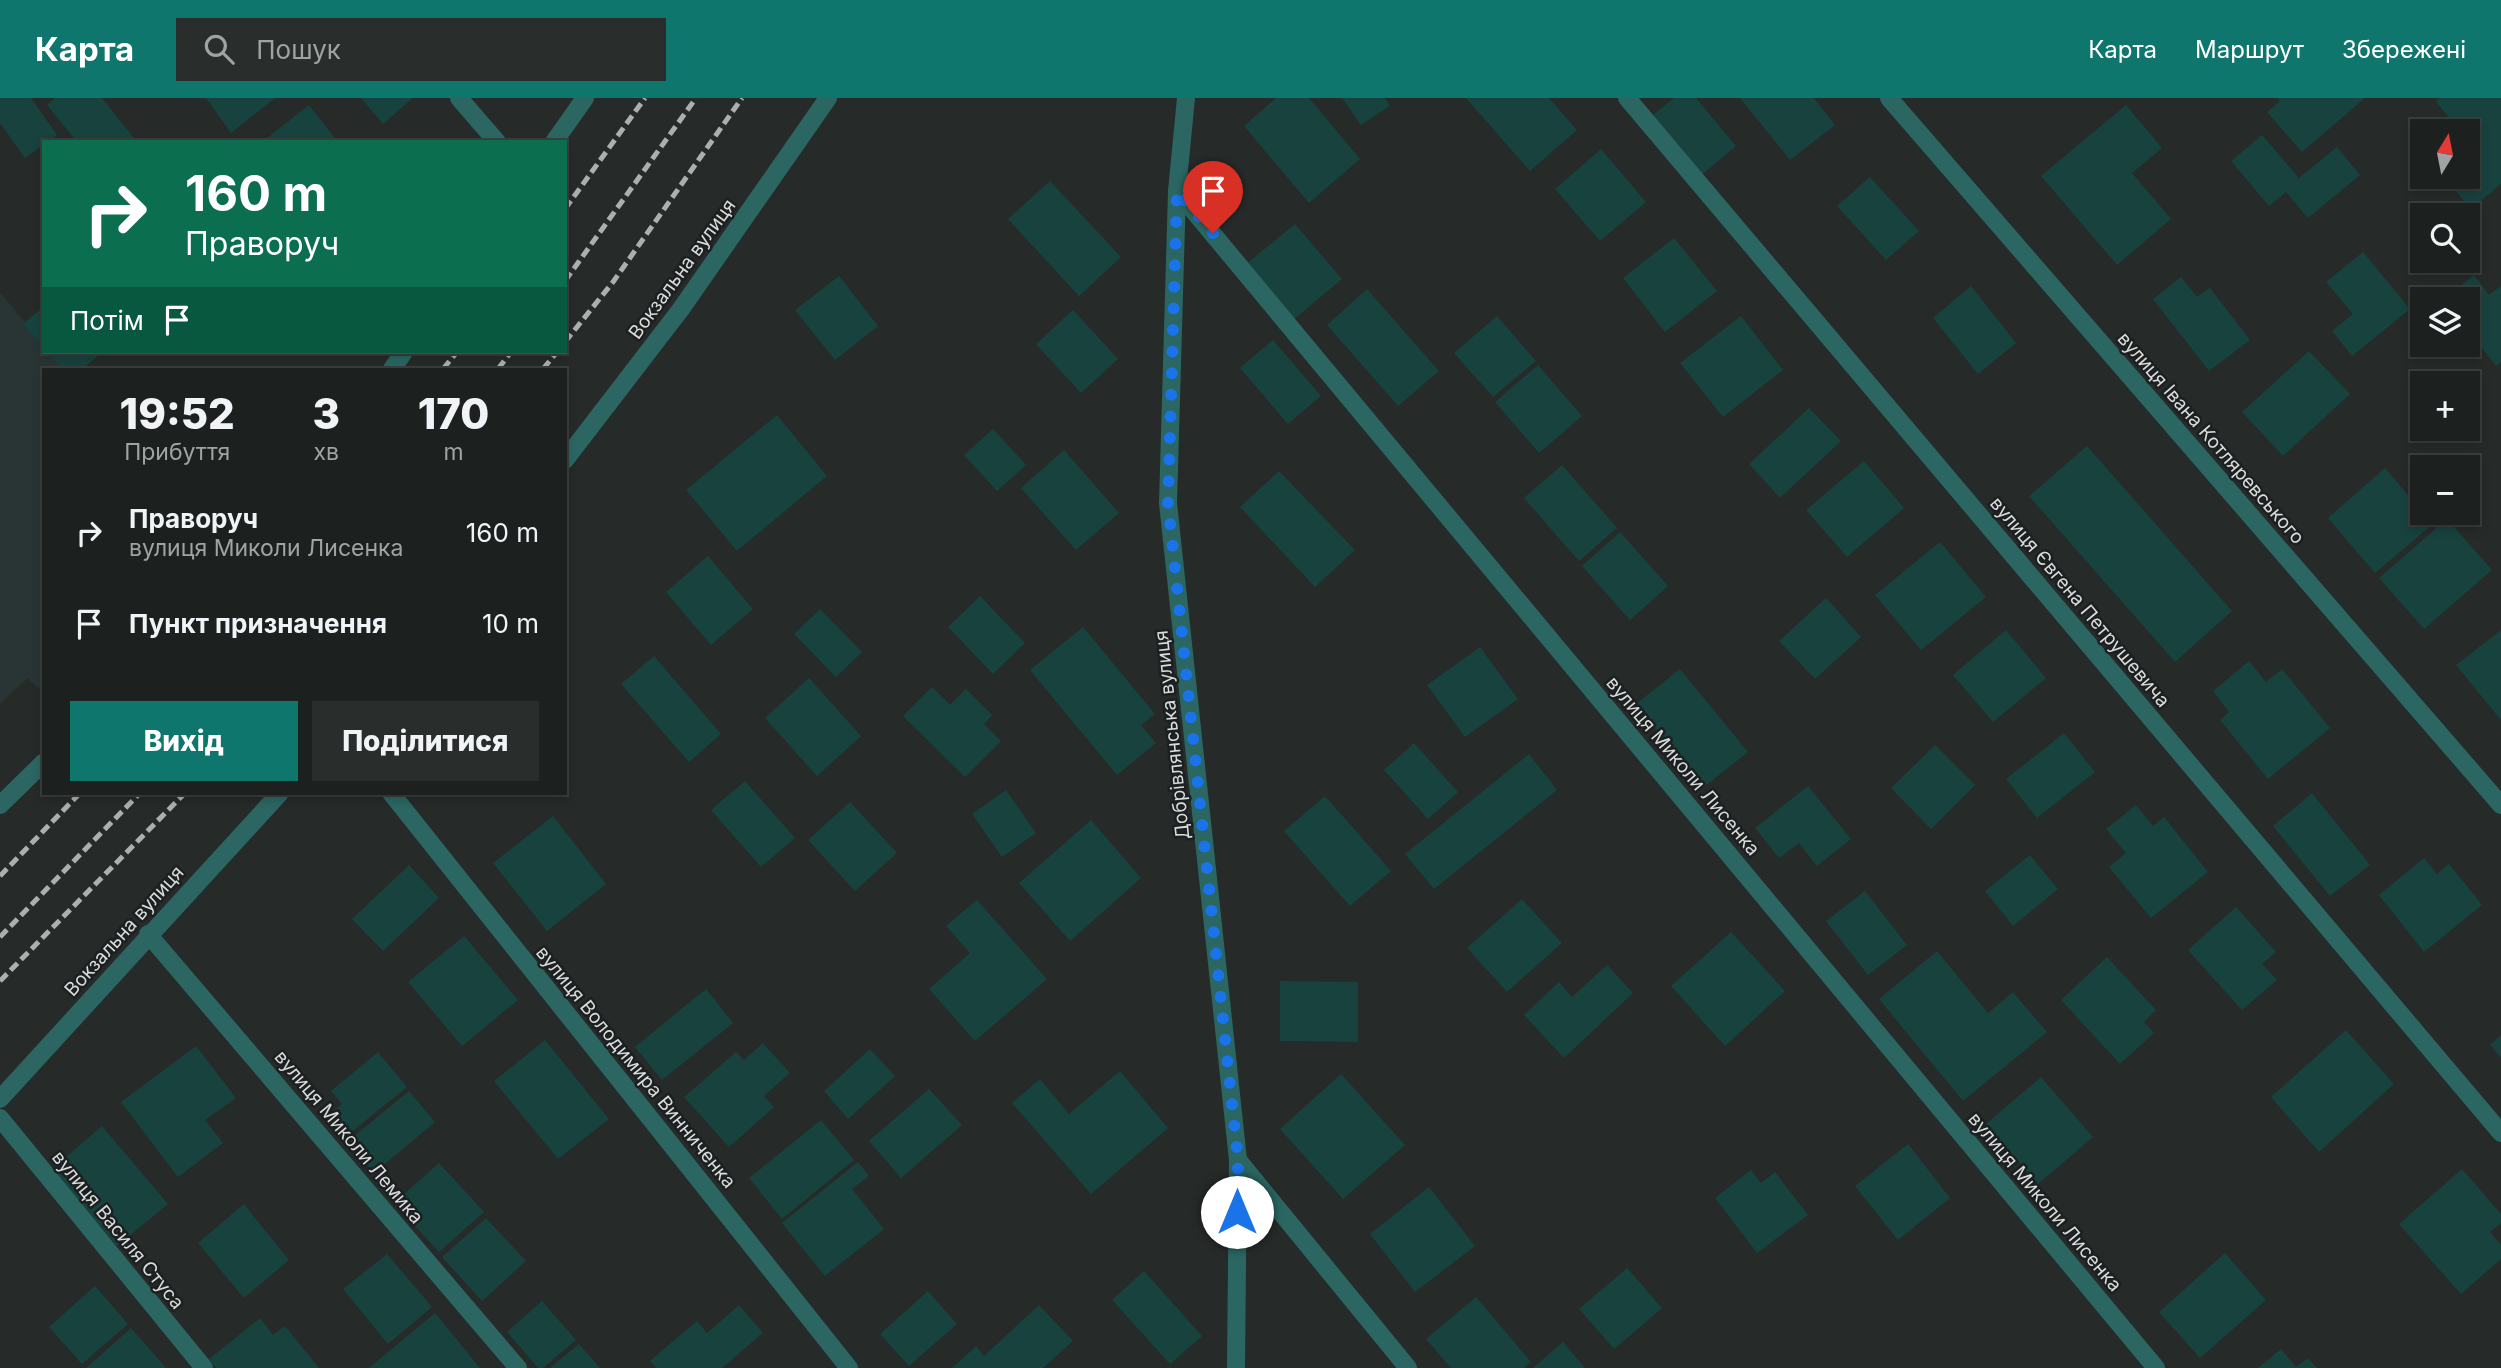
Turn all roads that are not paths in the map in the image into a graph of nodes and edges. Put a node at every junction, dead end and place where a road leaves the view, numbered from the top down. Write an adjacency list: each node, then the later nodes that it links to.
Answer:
1 (459, 98): 7 (street)
2 (585, 98): 8 (street)
3 (828, 98): 10 (street, Вокзальна вулиця)
4 (1186, 98): 9 (street, Добрівлянська вулиця)
5 (1627, 98): 19 (street, вулиця Євгена Петрушевича)
6 (1889, 98): 15 (street, вулиця Івана Котляревського)
7 (495, 140)
8 (555, 140)
9 (1177, 191): 20 (street, Добрівлянська вулиця); 26 (street, вулиця Миколи Лисенка)
10 (567, 457)
11 (42, 764): 14 (street)
12 (278, 795): 16 (street, Вокзальна вулиця)
13 (393, 795): 23 (street, вулиця Володимира Винниченка)
14 (0, 805)
15 (2501, 805)
16 (148, 934): 17 (street, Вокзальна вулиця); 22 (street, вулиця Миколи Лемика)
17 (0, 1099)
18 (0, 1118): 21 (street, вулиця Василя Стуса)
19 (2501, 1133)
20 (1238, 1160): 24 (street, Добрівлянська вулиця); 25 (street)
21 (204, 1368)
22 (518, 1368)
23 (849, 1368)
24 (1236, 1368)
25 (1408, 1368)
26 (2156, 1368)

